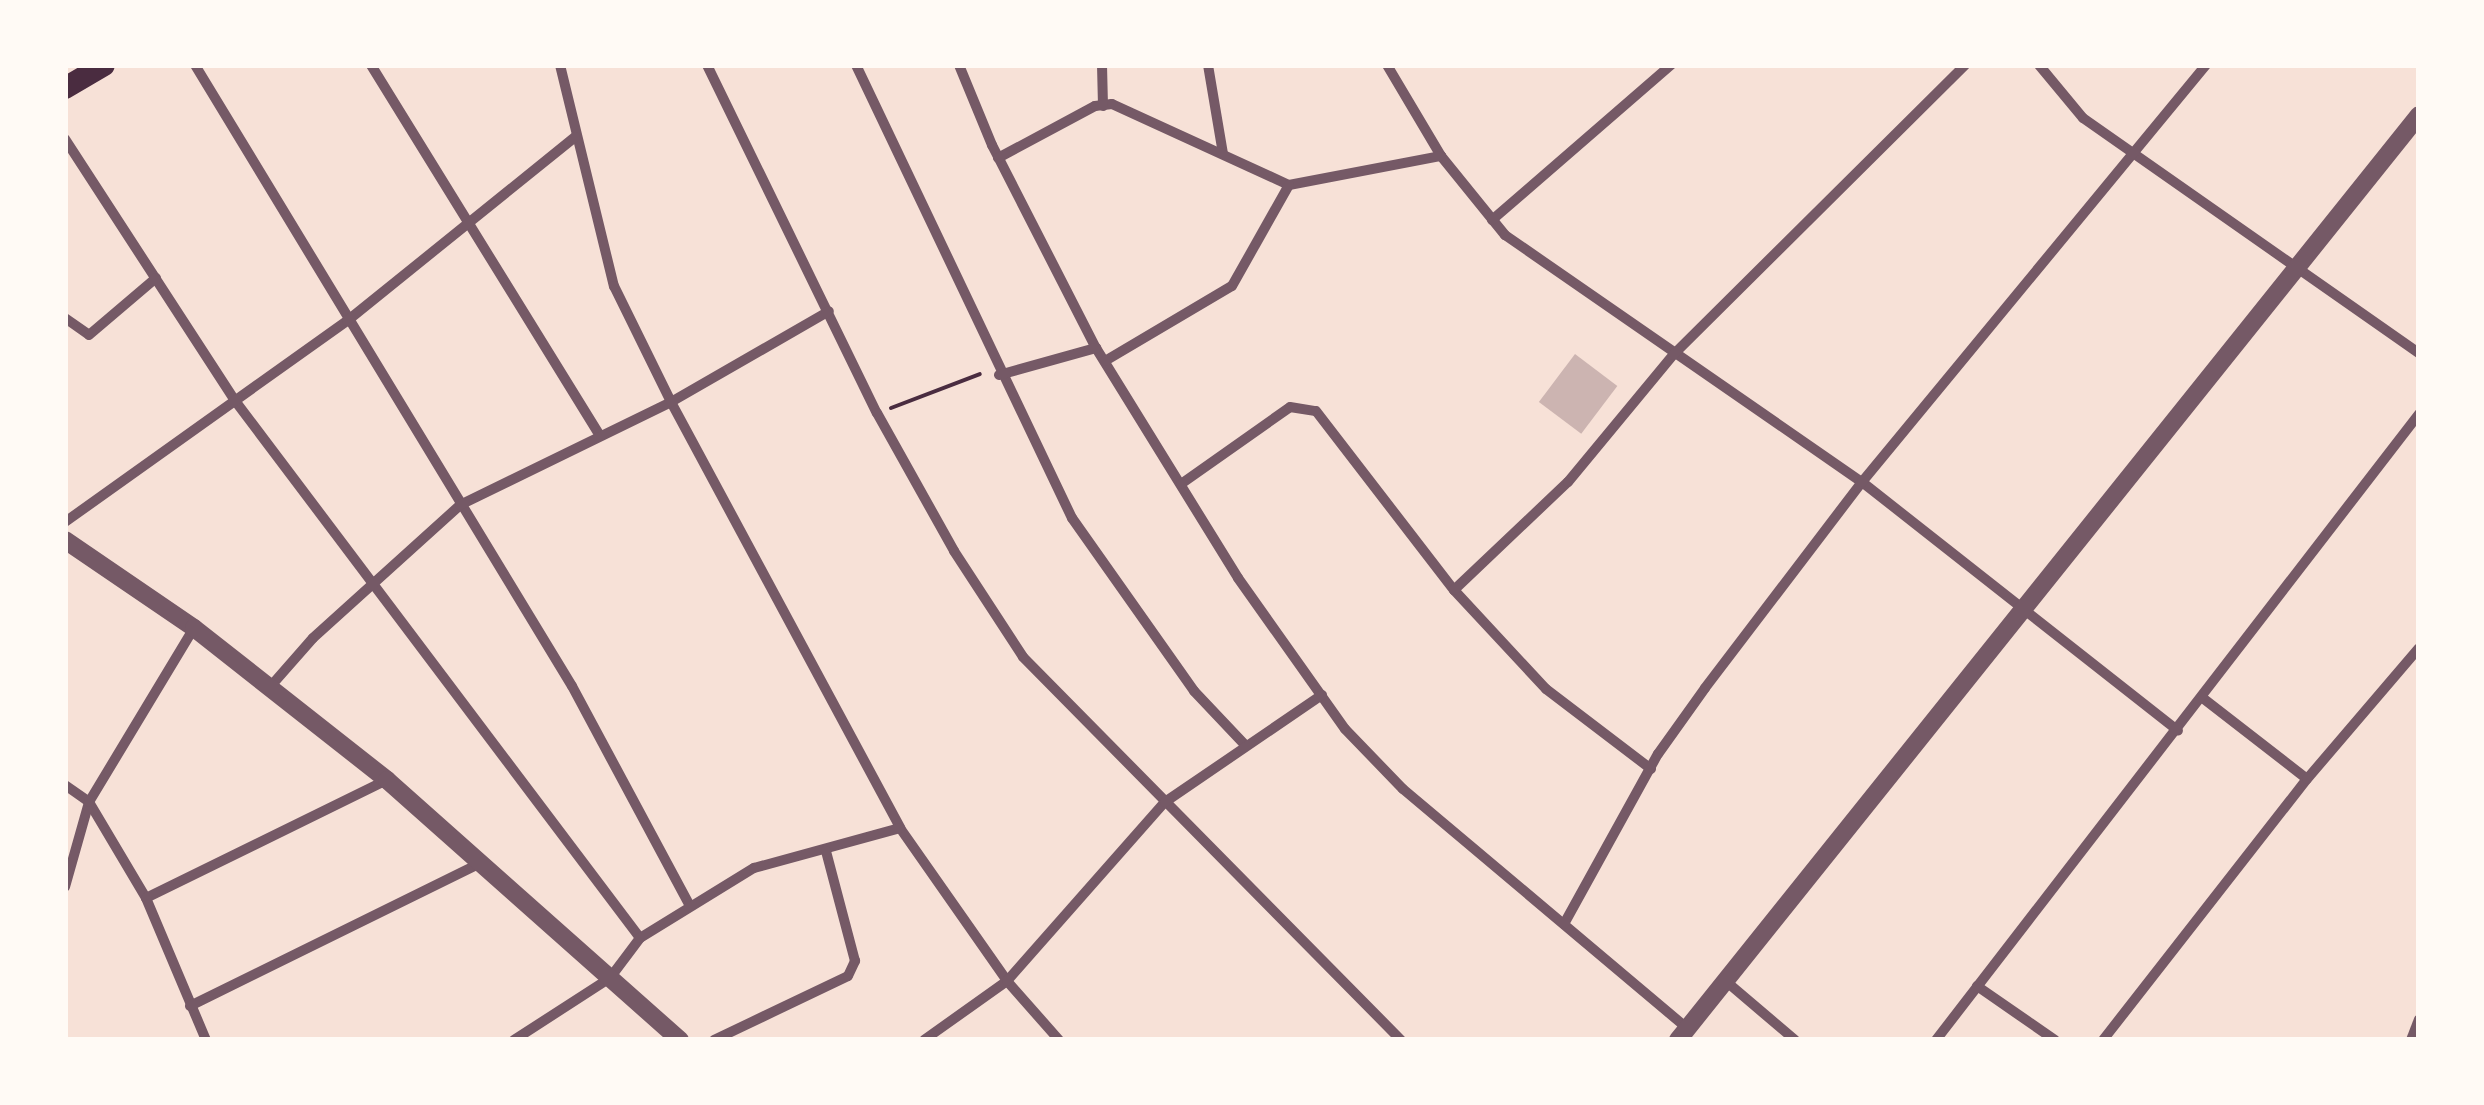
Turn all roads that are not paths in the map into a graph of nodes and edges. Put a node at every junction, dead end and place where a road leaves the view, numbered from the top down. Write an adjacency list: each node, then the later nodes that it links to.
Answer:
1 (104, 65): 15 (main road)
2 (195, 65): 31 (street)
3 (371, 65): 26 (street)
4 (560, 65): 18 (street)
5 (707, 65): 29 (street)
6 (856, 65): 36 (street)
7 (959, 65): 23 (street)
8 (1102, 65): 16 (street)
9 (1208, 65): 20 (street)
10 (1387, 65): 22 (street)
11 (1671, 65): 25 (street)
12 (1965, 65): 34 (street)
13 (2039, 65): 21 (street)
14 (2206, 65): 21 (street)
15 (65, 88)
16 (1103, 106): 20 (street); 23 (street)
17 (2419, 116): 27 (street)
18 (575, 137): 26 (street); 38 (street)
19 (65, 139): 28 (street)
20 (1222, 154): 24 (street)
21 (2131, 154): 27 (street); 41 (street)
22 (1441, 156): 24 (street); 25 (street)
23 (998, 158): 32 (street)
24 (1289, 185): 35 (street)
25 (1492, 220): 34 (street)
26 (470, 228): 31 (street); 40 (street)
27 (2296, 268): 33 (street); 48 (street)
28 (156, 278): 30 (street); 37 (street)
29 (829, 312): 38 (street); 61 (street)
30 (65, 318)
31 (348, 320): 37 (street); 43 (street)
32 (1096, 348): 35 (street); 36 (street)
33 (2419, 353)
34 (1673, 355): 41 (street); 47 (street)
35 (1105, 362): 42 (street)
36 (999, 375): 55 (street)
37 (236, 402): 44 (street); 46 (street)
38 (671, 402): 40 (street); 62 (street)
39 (2419, 414): 53 (street)
40 (599, 434): 43 (street)
41 (1862, 482): 48 (street); 56 (street)
42 (1181, 484): 47 (street); 52 (street)
43 (460, 505): 46 (street); 67 (street)
44 (65, 522)
45 (65, 540): 49 (street)
46 (376, 583): 51 (street); 69 (street)
47 (1454, 590): 56 (street)
48 (2026, 612): 54 (street); 72 (street)
49 (194, 628): 51 (street); 60 (street)
50 (2419, 648): 57 (street)
51 (270, 687): 58 (street)
52 (1322, 695): 55 (street); 68 (street)
53 (2204, 698): 54 (street); 57 (street)
54 (2178, 731): 73 (street)
55 (1245, 745): 61 (street)
56 (1650, 768): 68 (street)
57 (2306, 779): 87 (street)
58 (387, 780): 64 (street); 66 (street)
59 (65, 785): 60 (street)
60 (89, 802): 65 (street); 66 (street)
61 (1165, 802): 71 (street); 83 (street)
62 (900, 828): 63 (street); 71 (street)
63 (826, 851): 67 (street); 80 (street)
64 (478, 864): 70 (street); 74 (street)
65 (65, 887)
66 (146, 898): 74 (street)
67 (689, 904): 69 (street)
68 (1564, 924): 76 (street)
69 (640, 938): 70 (street)
70 (610, 978): 78 (street); 79 (street)
71 (1007, 981): 81 (street); 82 (street)
72 (1728, 983): 76 (street); 84 (street)
73 (1977, 986): 85 (street); 86 (street)
74 (190, 1006): 77 (street)
75 (2419, 1019): 88 (street)
76 (1683, 1035)
77 (206, 1040)
78 (514, 1040)
79 (680, 1040)
80 (714, 1040)
81 (924, 1040)
82 (1059, 1040)
83 (1401, 1040)
84 (1795, 1040)
85 (1936, 1040)
86 (2055, 1040)
87 (2102, 1040)
88 (2410, 1040)

